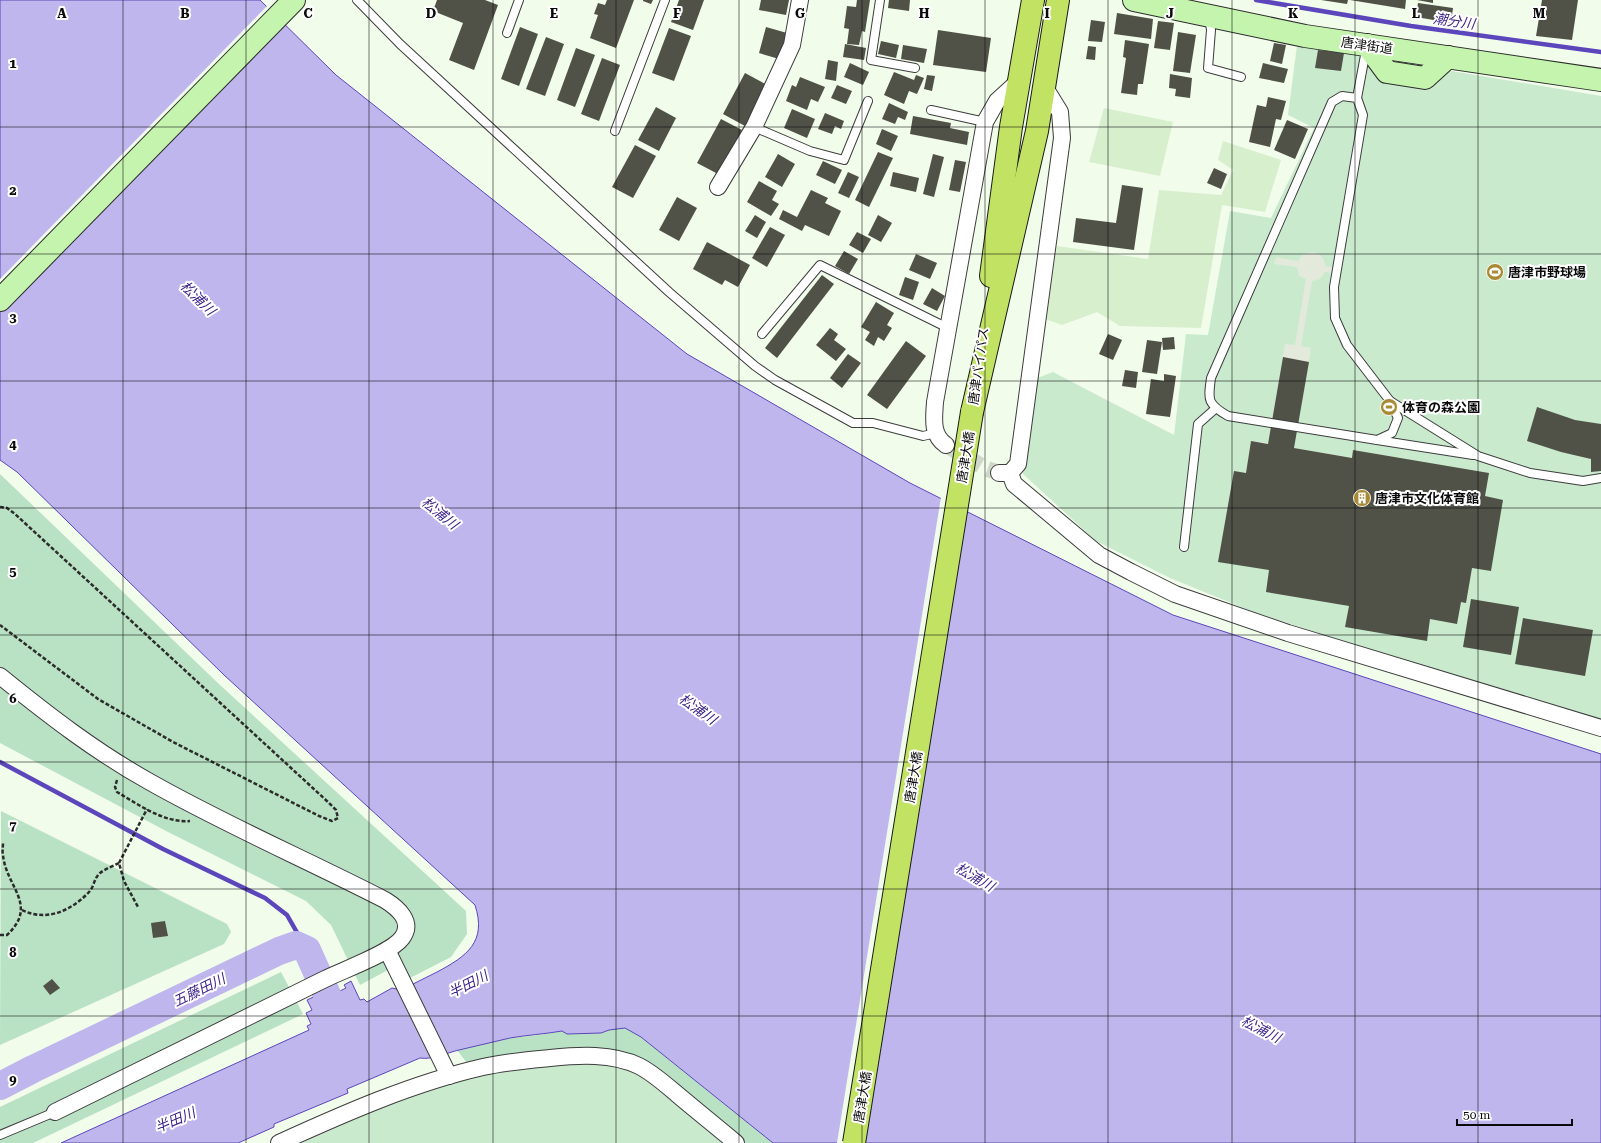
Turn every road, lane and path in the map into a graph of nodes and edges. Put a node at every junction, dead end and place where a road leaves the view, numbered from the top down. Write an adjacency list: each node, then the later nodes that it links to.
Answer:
1 (294, 0): 25 (street)
2 (357, 0): 31 (lane)
3 (519, 0): 11 (lane)
4 (665, 0): 23 (lane)
5 (800, 0): 22 (street)
6 (880, 0): 13 (lane)
7 (1033, 0): 16 (highway, 唐津バイパス)
8 (1058, 0): 17 (highway, 唐津バイパス)
9 (1134, 0): 10 (street, 唐津街道)
10 (1209, 16): 12 (street, 唐津街道); 14 (lane)
11 (507, 33)
12 (1367, 45): 15 (street, 唐津街道); 18 (lane)
13 (915, 68)
14 (1242, 77)
15 (1601, 80)
16 (1019, 81): 21 (street); 30 (highway, 唐津バイパス)
17 (1044, 86): 30 (highway, 唐津バイパス); 40 (street)
18 (1357, 98): 28 (lane); 29 (lane)
19 (868, 101): 22 (lane)
20 (931, 110): 21 (lane)
21 (985, 122): 26 (street)
22 (754, 126): 24 (street)
23 (615, 131)
24 (718, 187)
25 (0, 300)
26 (948, 328): 27 (lane); 31 (street)
27 (762, 334)
28 (1390, 401): 32 (lane); 34 (lane)
29 (1215, 409): 32 (lane); 37 (lane)
30 (972, 412): 53 (highway, 唐津大橋, bridge)
31 (936, 433): 33 (street)
32 (1378, 440): 34 (lane)
33 (946, 445)
34 (1478, 456): 35 (lane)
35 (1601, 478)
36 (0, 507): 38 (path)
37 (1184, 546)
38 (0, 625)
39 (0, 676): 41 (street)
40 (1601, 728)
41 (124, 767): 43 (path); 47 (street)
42 (3, 843): 45 (path)
43 (119, 863): 44 (path); 45 (path)
44 (138, 907)
45 (22, 910): 46 (path)
46 (0, 935)
47 (387, 950): 48 (street); 49 (street)
48 (449, 1076): 51 (street); 52 (street)
49 (55, 1112): 50 (lane)
50 (0, 1135)
51 (279, 1143)
52 (736, 1143)
53 (854, 1143)

